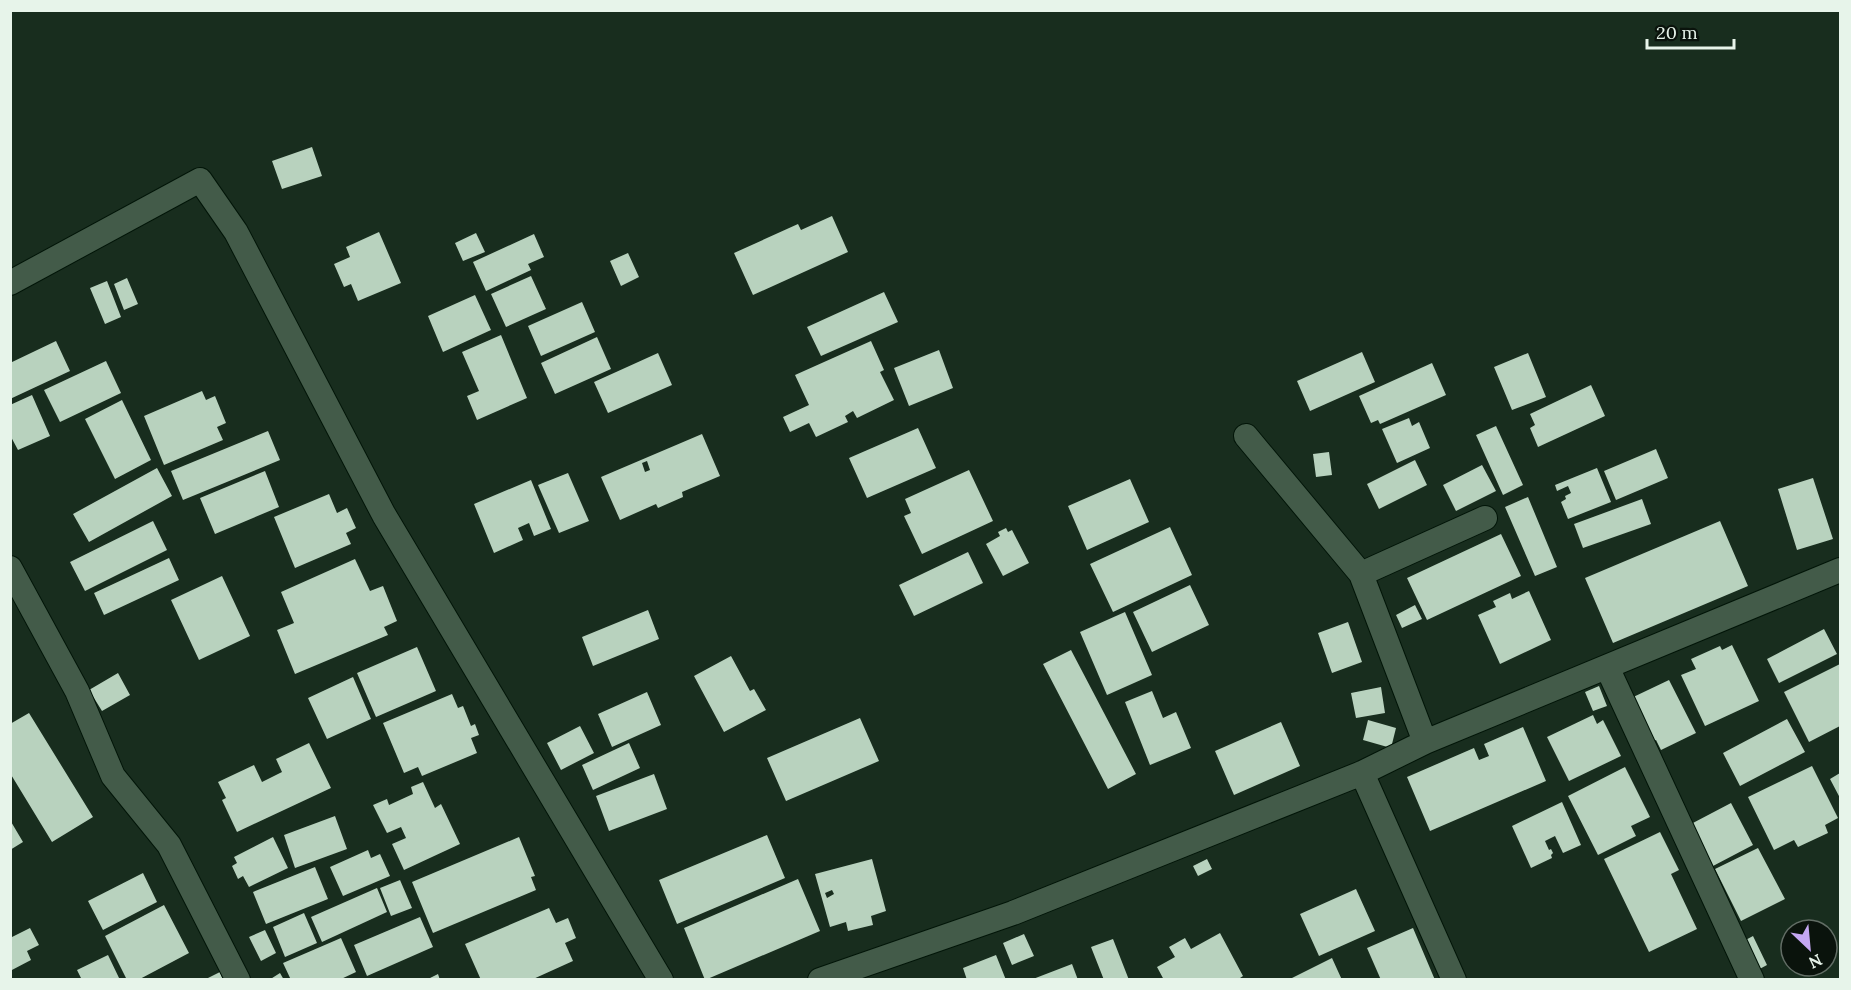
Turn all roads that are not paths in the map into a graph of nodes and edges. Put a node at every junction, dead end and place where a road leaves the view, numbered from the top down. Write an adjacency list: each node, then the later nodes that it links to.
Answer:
1 (10, 283): 11 (street)
2 (1246, 436): 6 (street)
3 (1485, 518): 6 (street)
4 (10, 568): 10 (street)
5 (1840, 570): 7 (street)
6 (1361, 573): 8 (street)
7 (1607, 667): 8 (street); 14 (street)
8 (1425, 742): 9 (street)
9 (1362, 773): 12 (street); 13 (street)
10 (238, 980)
11 (660, 980)
12 (820, 980)
13 (1454, 980)
14 (1752, 980)

